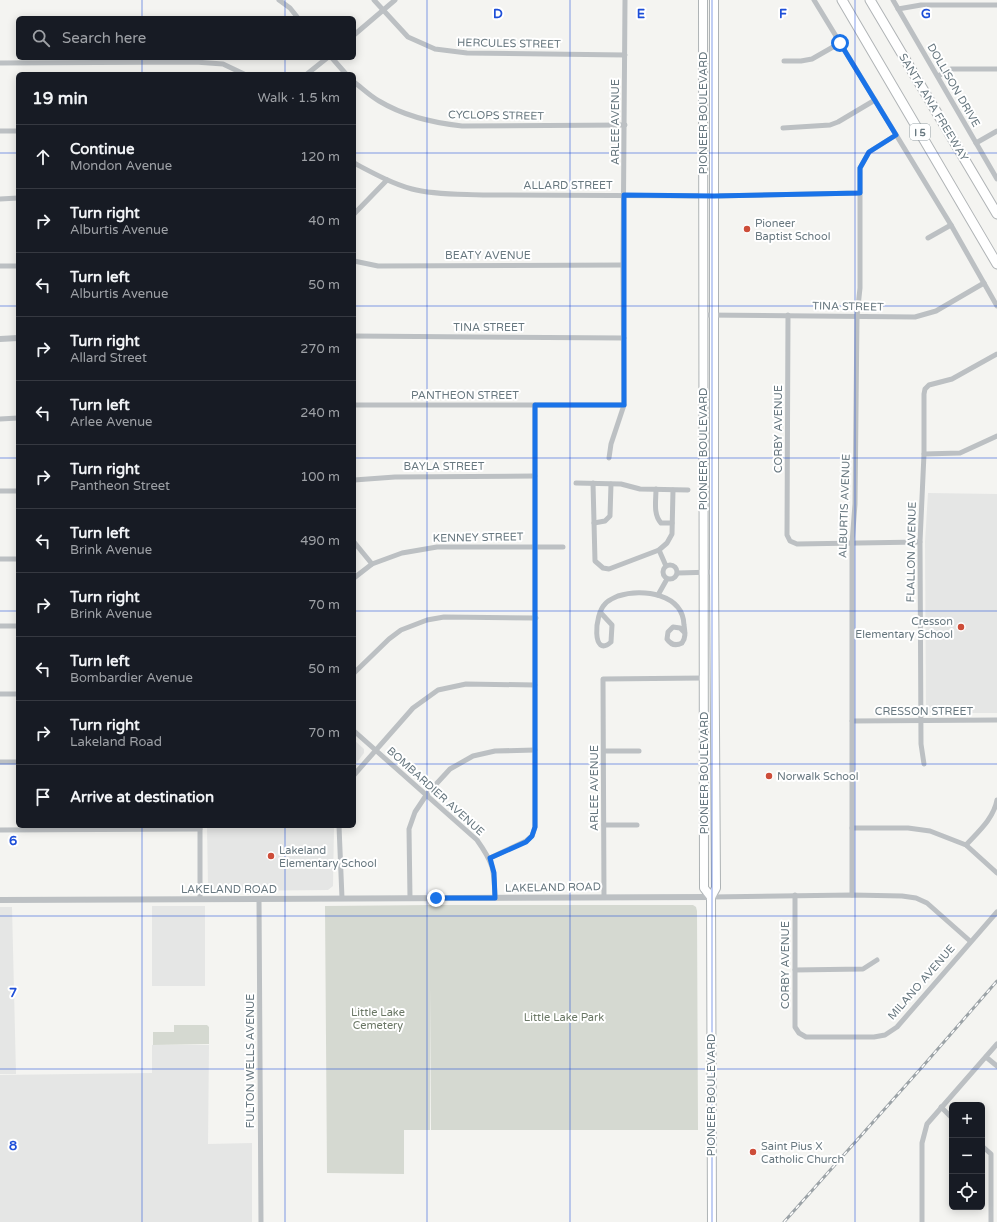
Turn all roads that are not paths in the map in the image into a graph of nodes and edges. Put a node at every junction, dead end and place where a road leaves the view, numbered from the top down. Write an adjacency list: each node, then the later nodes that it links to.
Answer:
1 (279, 0): 14 (street)
2 (374, 0): 13 (street, HERCULES STREET)
3 (395, 0): 13 (street)
4 (625, 0): 17 (street, ARLEE AVENUE)
5 (703, 0): 41 (main road, PIONEER BOULEVARD)
6 (714, 0): 42 (main road, PIONEER BOULEVARD)
7 (814, 0): 16 (street)
8 (842, 0): 50 (highway, I 5)
9 (870, 0): 46 (highway, SANTA ANA FREEWAY / I 5)
10 (893, 0): 12 (street, DOLLISON DRIVE)
11 (997, 5): 12 (street)
12 (898, 9): 26 (street, DOLLISON DRIVE)
13 (383, 10): 15 (street); 17 (street, HERCULES STREET)
14 (296, 16)
15 (356, 33)
16 (840, 43): 20 (street); 28 (street)
17 (625, 55): 29 (street, ARLEE AVENUE)
18 (324, 60): 24 (street)
19 (334, 60): 25 (street)
20 (784, 61)
21 (0, 63): 23 (street)
22 (997, 69): 26 (street)
23 (240, 72)
24 (309, 72)
25 (344, 72)
26 (938, 76): 35 (street, DOLLISON DRIVE)
27 (356, 84): 29 (street, CYCLOPS STREET)
28 (875, 100): 30 (street); 34 (street)
29 (625, 125): 40 (street, ARLEE AVENUE)
30 (782, 128)
31 (0, 131): 32 (street)
32 (16, 131)
33 (997, 131): 35 (street)
34 (896, 135): 39 (street, ALBURTIS AVENUE); 47 (street)
35 (976, 143): 37 (street, DOLLISON DRIVE)
36 (356, 164): 38 (street, ALLARD STREET)
37 (997, 179)
38 (387, 180): 40 (street, ALLARD STREET); 45 (street)
39 (860, 193): 42 (street, ALLARD STREET); 59 (street, ALBURTIS AVENUE)
40 (624, 195): 41 (street, ALLARD STREET); 51 (street, ARLEE AVENUE)
41 (703, 195): 42 (street, ALLARD STREET); 57 (main road, PIONEER BOULEVARD)
42 (714, 196): 56 (main road, PIONEER BOULEVARD)
43 (0, 198): 44 (street)
44 (16, 198)
45 (356, 212)
46 (997, 214)
47 (951, 225): 48 (street); 54 (street)
48 (928, 238)
49 (356, 261): 51 (street, BEATY AVENUE)
50 (997, 264)
51 (623, 265): 62 (street, ARLEE AVENUE)
52 (0, 266): 53 (street)
53 (16, 266)
54 (984, 283): 55 (street); 59 (street, TINA STREET)
55 (997, 306)
56 (715, 314): 57 (street, TINA STREET); 58 (street, TINA STREET); 97 (main road, PIONEER BOULEVARD)
57 (703, 315): 96 (main road, PIONEER BOULEVARD)
58 (788, 316): 59 (street, TINA STREET); 86 (street, CORBY AVENUE)
59 (857, 316): 86 (street, ALBURTIS AVENUE)
60 (356, 336): 62 (street, TINA STREET)
61 (16, 338): 63 (street)
62 (624, 338): 67 (street, ARLEE AVENUE)
63 (0, 339)
64 (997, 354): 71 (street, FLALLON AVENUE)
65 (356, 405): 66 (street, PANTHEON STREET)
66 (535, 405): 67 (street, PANTHEON STREET); 73 (street)
67 (624, 405): 72 (street, ARLEE AVENUE)
68 (16, 418): 69 (street)
69 (0, 419)
70 (997, 436): 71 (street)
71 (924, 454): 85 (street, FLALLON AVENUE)
72 (609, 458)
73 (535, 476): 74 (street, BAYLA STREET); 88 (street)
74 (356, 480)
75 (576, 483): 76 (street)
76 (593, 484): 77 (street); 83 (street)
77 (611, 484): 78 (street); 83 (street)
78 (656, 489): 79 (street); 84 (street)
79 (672, 490): 80 (street); 84 (street)
80 (688, 490)
81 (0, 491): 82 (street)
82 (16, 491)
83 (594, 523): 90 (street)
84 (672, 523): 90 (street)
85 (920, 542): 86 (street); 113 (street, FLALLON AVENUE)
86 (852, 543): 112 (street, ALBURTIS AVENUE)
87 (356, 544): 93 (street)
88 (536, 546): 89 (street, KENNEY STREET); 93 (street, KENNEY STREET); 102 (street)
89 (563, 547)
90 (659, 550): 94 (street)
91 (0, 559): 92 (street)
92 (16, 559)
93 (372, 564): 98 (street, KENNEY STREET)
94 (666, 566): 95 (street); 99 (street)
95 (678, 572): 96 (street); 99 (street)
96 (704, 572): 97 (street); 107 (main road, PIONEER BOULEVARD)
97 (714, 572): 138 (main road, PIONEER BOULEVARD)
98 (356, 576)
99 (667, 579): 100 (street)
100 (658, 595): 101 (street); 105 (street)
101 (600, 612): 101 (street)
102 (536, 618): 106 (street); 108 (street)
103 (0, 626): 104 (street)
104 (16, 626)
105 (685, 633)
106 (356, 671)
107 (703, 678): 117 (street, ARLEE AVENUE); 138 (main road, PIONEER BOULEVARD)
108 (535, 685): 115 (street); 116 (street)
109 (0, 694): 110 (street)
110 (16, 694)
111 (997, 720): 113 (street, CRESSON STREET)
112 (852, 721): 113 (street, CRESSON STREET); 130 (street, ALBURTIS AVENUE)
113 (922, 721): 121 (street, FLALLON AVENUE)
114 (356, 733): 115 (street, BOMBARDIER AVENUE)
115 (375, 750): 122 (street); 123 (street, BOMBARDIER AVENUE)
116 (536, 750): 123 (street); 133 (street)
117 (604, 751): 118 (street); 125 (street, ARLEE AVENUE)
118 (639, 751)
119 (0, 762): 120 (street)
120 (16, 762)
121 (924, 764)
122 (356, 773)
123 (427, 794): 133 (street, BOMBARDIER AVENUE); 140 (street)
124 (997, 800): 132 (street)
125 (604, 825): 126 (street); 137 (street, ARLEE AVENUE)
126 (637, 825)
127 (133, 828): 131 (street)
128 (200, 828): 142 (street)
129 (339, 828): 139 (street)
130 (852, 828): 132 (street); 136 (street, ALBURTIS AVENUE)
131 (0, 830)
132 (966, 845): 134 (street)
133 (490, 858): 141 (street, BOMBARDIER AVENUE)
134 (997, 873)
135 (795, 895): 136 (street, LAKELAND ROAD); 138 (street, LAKELAND ROAD); 148 (street, CORBY AVENUE)
136 (852, 895): 146 (street, LAKELAND ROAD)
137 (604, 897): 138 (street, LAKELAND ROAD); 141 (street, LAKELAND ROAD)
138 (710, 897): 157 (main road, PIONEER BOULEVARD)
139 (342, 898): 140 (street, LAKELAND ROAD); 143 (street, LAKELAND ROAD)
140 (410, 898): 141 (street, LAKELAND ROAD)
141 (495, 898)
142 (200, 899): 143 (street, LAKELAND ROAD); 144 (street, LAKELAND ROAD)
143 (259, 899): 156 (street, FULTON WELLS AVENUE)
144 (0, 900)
145 (997, 912): 146 (street, MILANO AVENUE)
146 (970, 941): 149 (street, MILANO AVENUE)
147 (877, 960): 148 (street)
148 (795, 970): 149 (street, CORBY AVENUE)
149 (799, 1033)
150 (997, 1044): 151 (street)
151 (986, 1057): 152 (street); 153 (street)
152 (997, 1066)
153 (940, 1108): 154 (street); 158 (street)
154 (949, 1116)
155 (985, 1149): 159 (street)
156 (261, 1222)
157 (712, 1222)
158 (922, 1222)
159 (991, 1222)

